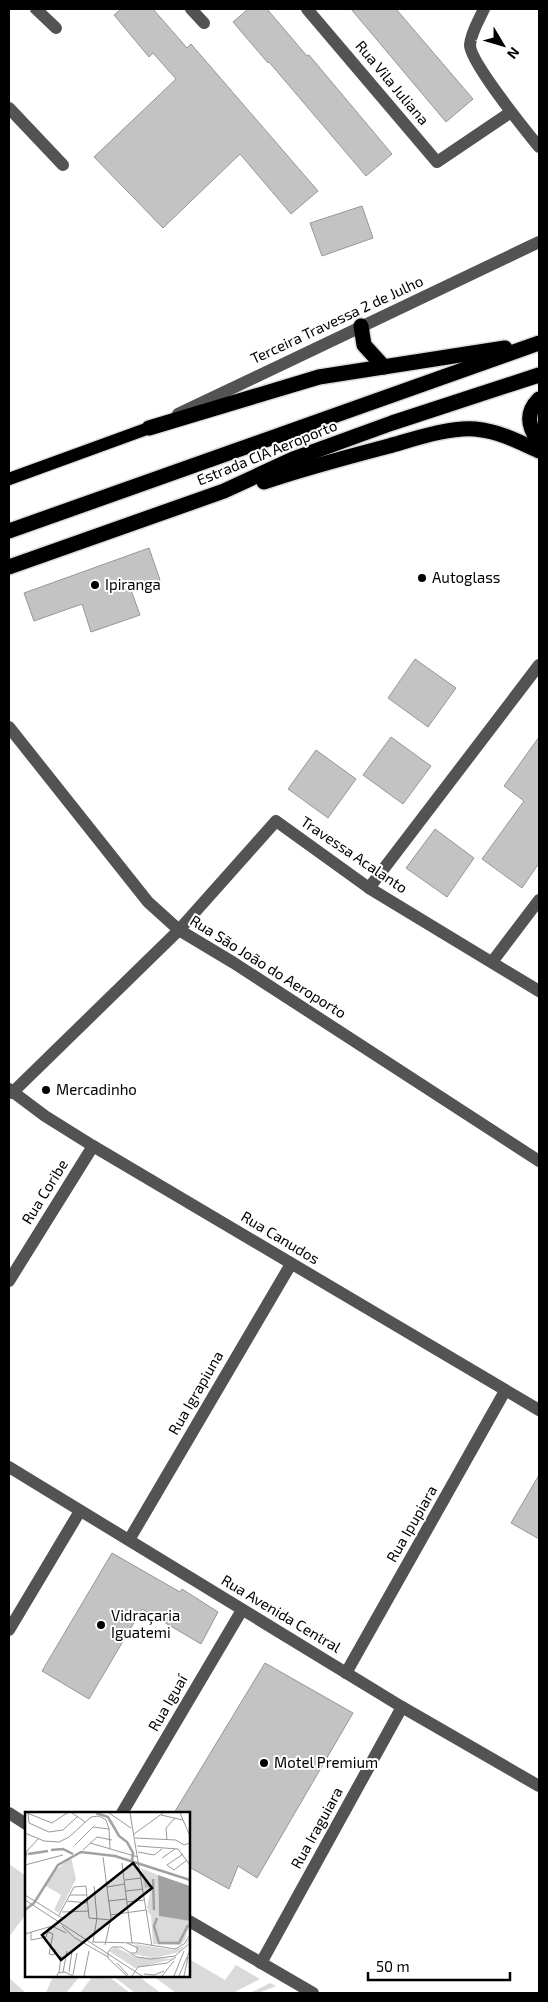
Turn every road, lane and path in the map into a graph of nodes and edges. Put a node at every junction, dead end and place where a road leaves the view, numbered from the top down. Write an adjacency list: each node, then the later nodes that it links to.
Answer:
1 (36, 9): 6 (street)
2 (191, 9): 5 (street)
3 (307, 9): 8 (street, Rua Vila Juliana)
4 (484, 9): 8 (street)
5 (204, 23)
6 (56, 28)
7 (9, 108): 10 (street)
8 (510, 112): 9 (street)
9 (539, 147)
10 (63, 165)
11 (539, 242): 12 (street, Terceira Travessa 2 de Julho)
12 (361, 326): 14 (highway); 17 (street, Terceira Travessa 2 de Julho)
13 (539, 343): 14 (highway); 22 (highway, Estrada CIA Aeroporto)
14 (384, 366): 17 (highway)
15 (539, 375): 21 (highway, Estrada CIA Aeroporto)
16 (539, 399): 18 (highway)
17 (149, 428): 20 (main road)
18 (539, 442)
19 (539, 451): 21 (highway)
20 (9, 479)
21 (224, 490): 23 (highway, Estrada CIA Aeroporto)
22 (9, 531)
23 (9, 567)
24 (539, 665): 26 (street)
25 (9, 727): 28 (street, Rua São João do Aeroporto)
26 (369, 888): 28 (street, Travessa Acalanto); 29 (street, Travessa Acalanto)
27 (539, 900): 29 (street)
28 (179, 930): 31 (street); 33 (street, Rua São João do Aeroporto)
29 (492, 962): 30 (street, Travessa Acalanto)
30 (539, 991)
31 (11, 1091): 32 (street, Rua Canudos)
32 (93, 1146): 34 (street, Rua Canudos); 35 (street, Rua Coribe)
33 (539, 1161)
34 (291, 1264): 36 (street, Rua Canudos); 40 (street, Rua Igrapiuna)
35 (9, 1281)
36 (505, 1391): 37 (street, Rua Canudos); 43 (street, Rua Ipupiara)
37 (539, 1410)
38 (9, 1467): 39 (street, Rua Avenida Central)
39 (80, 1511): 40 (street, Rua Avenida Central); 42 (street)
40 (129, 1540): 41 (street, Rua Avenida Central)
41 (242, 1610): 43 (street, Rua Avenida Central); 46 (street, Rua Iguaí)
42 (9, 1630)
43 (346, 1673): 44 (street, Rua Avenida Central)
44 (402, 1707): 45 (street, Rua Avenida Central); 50 (street, Rua Iraguiara)
45 (539, 1786)
46 (123, 1812)
47 (9, 1813): 48 (street)
48 (25, 1823)
49 (190, 1922): 50 (street)
50 (261, 1964): 51 (street)
51 (313, 1993)

